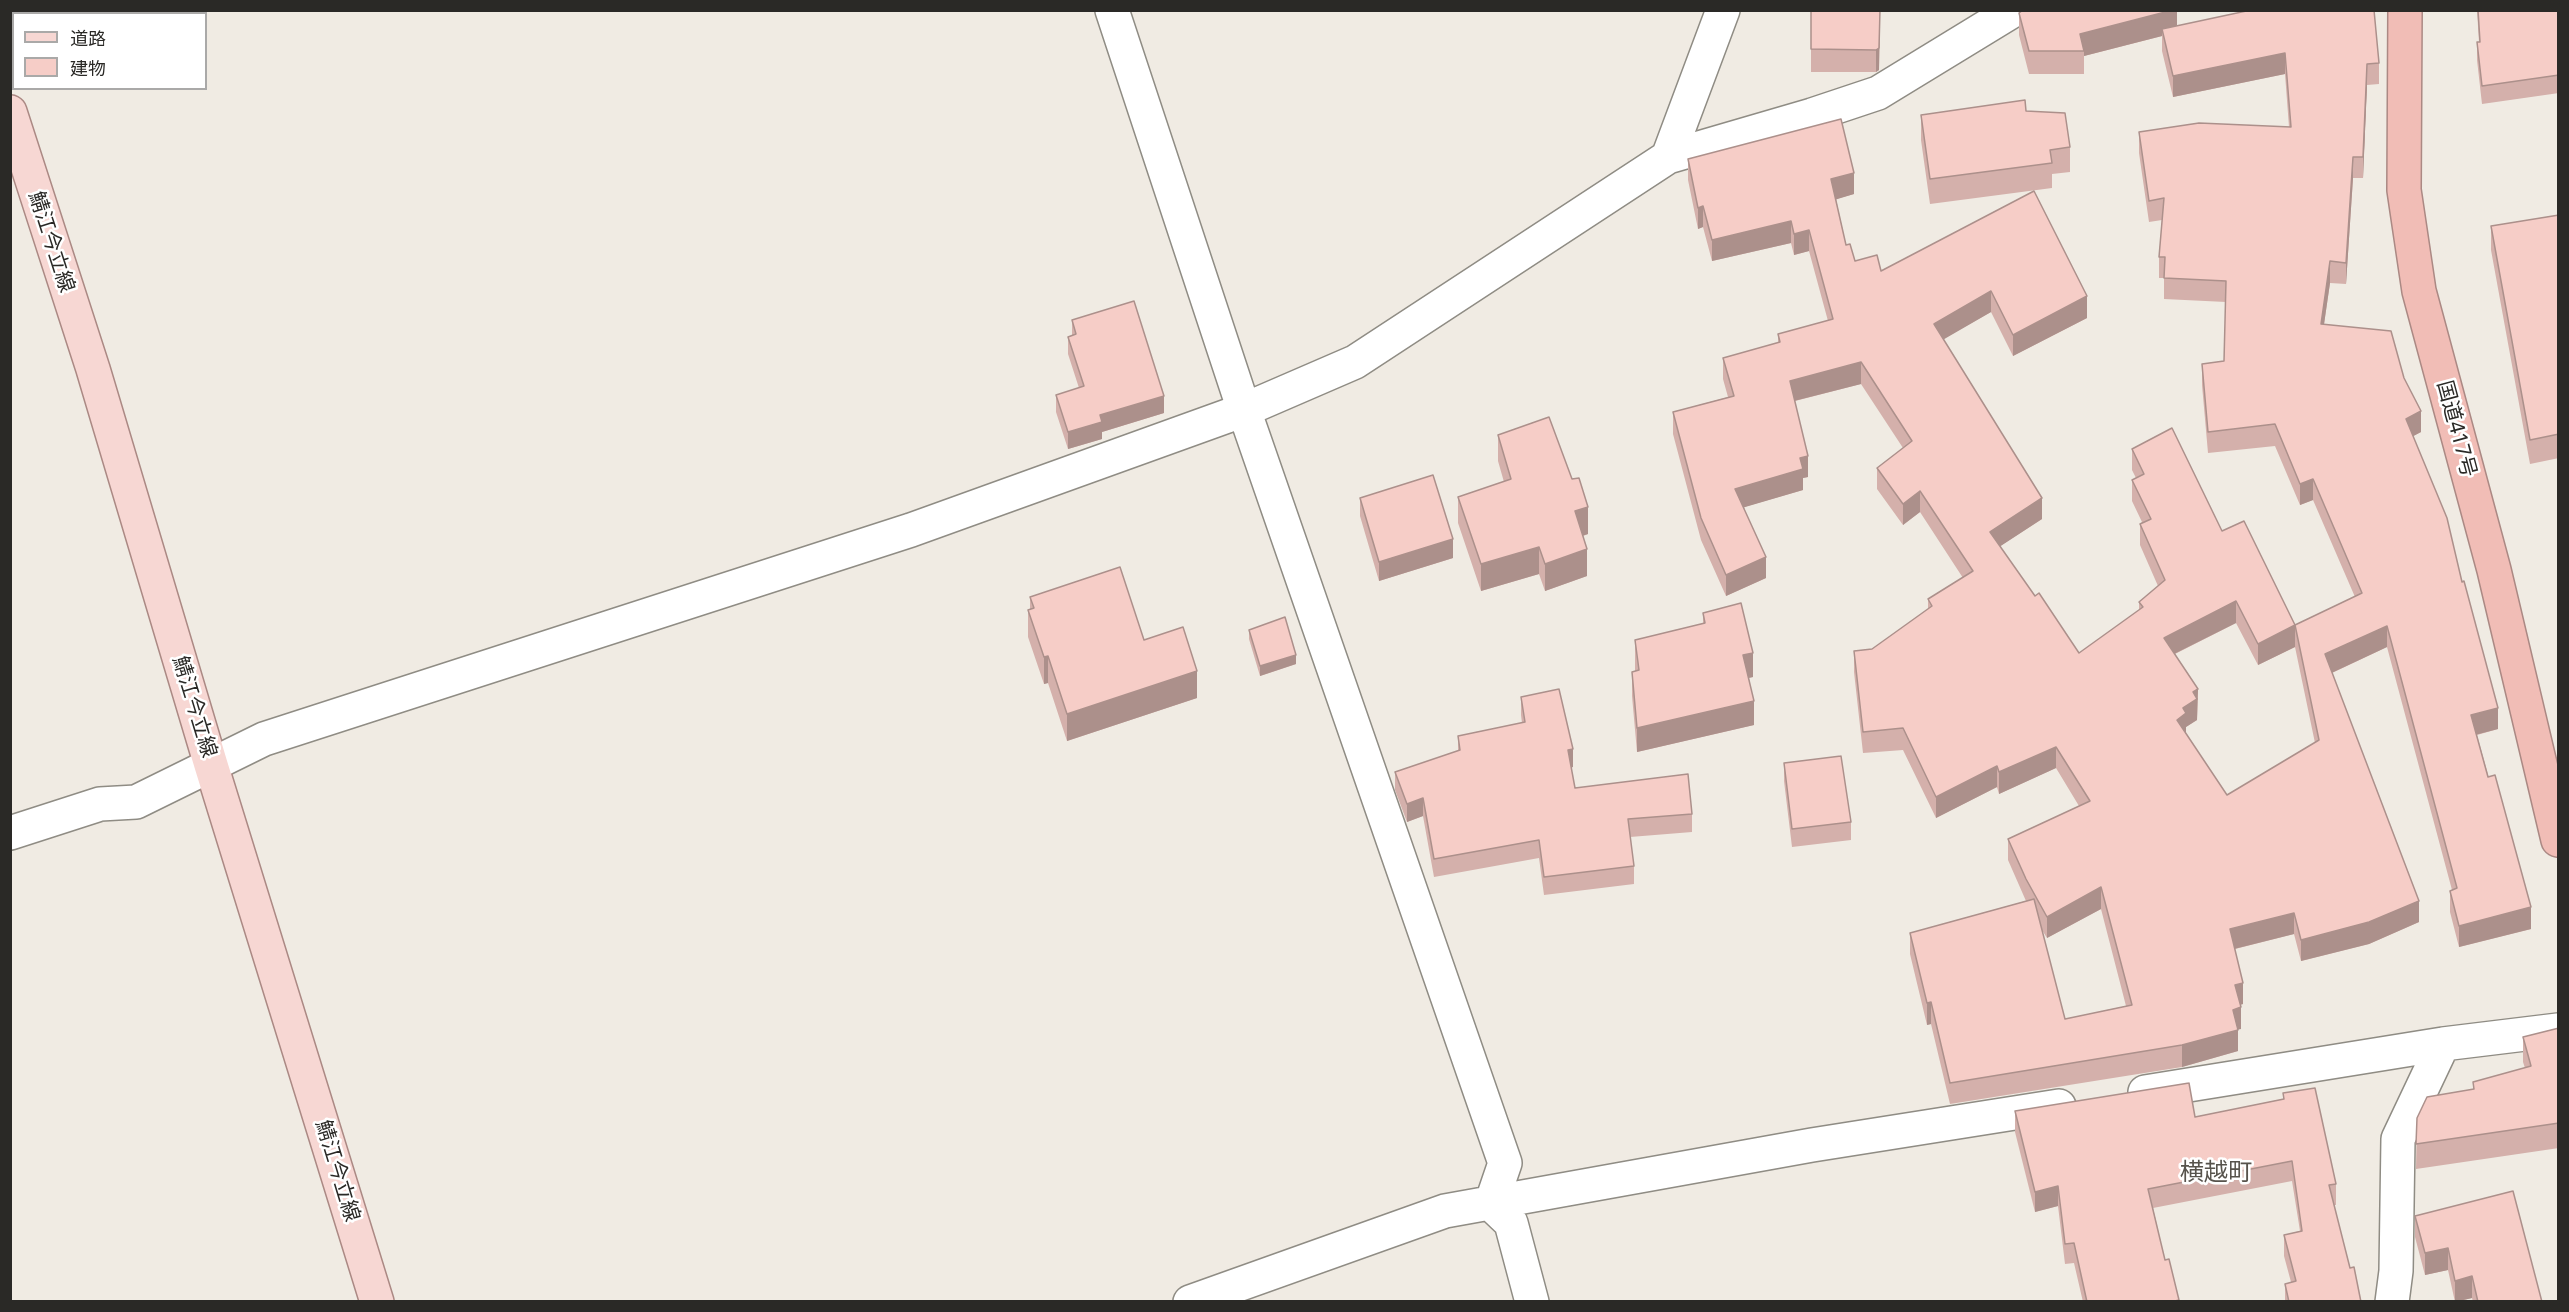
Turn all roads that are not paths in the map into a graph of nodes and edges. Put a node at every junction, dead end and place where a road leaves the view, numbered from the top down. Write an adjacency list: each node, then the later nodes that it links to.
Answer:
1 (1112, 10): 7 (street)
2 (1723, 10): 6 (street)
3 (2014, 10): 6 (street)
4 (2405, 10): 10 (highway, 国道417号)
5 (10, 112): 8 (main road, 鯖江今立線)
6 (1668, 158): 7 (street)
7 (1244, 410): 8 (street); 13 (street)
8 (211, 765): 9 (street); 14 (main road, 鯖江今立線)
9 (10, 833)
10 (2559, 840)
11 (2559, 1030): 12 (street)
12 (2444, 1044): 13 (street); 17 (street)
13 (1491, 1204): 15 (street); 16 (street)
14 (377, 1302)
15 (1190, 1302)
16 (1532, 1302)
17 (2392, 1302)

